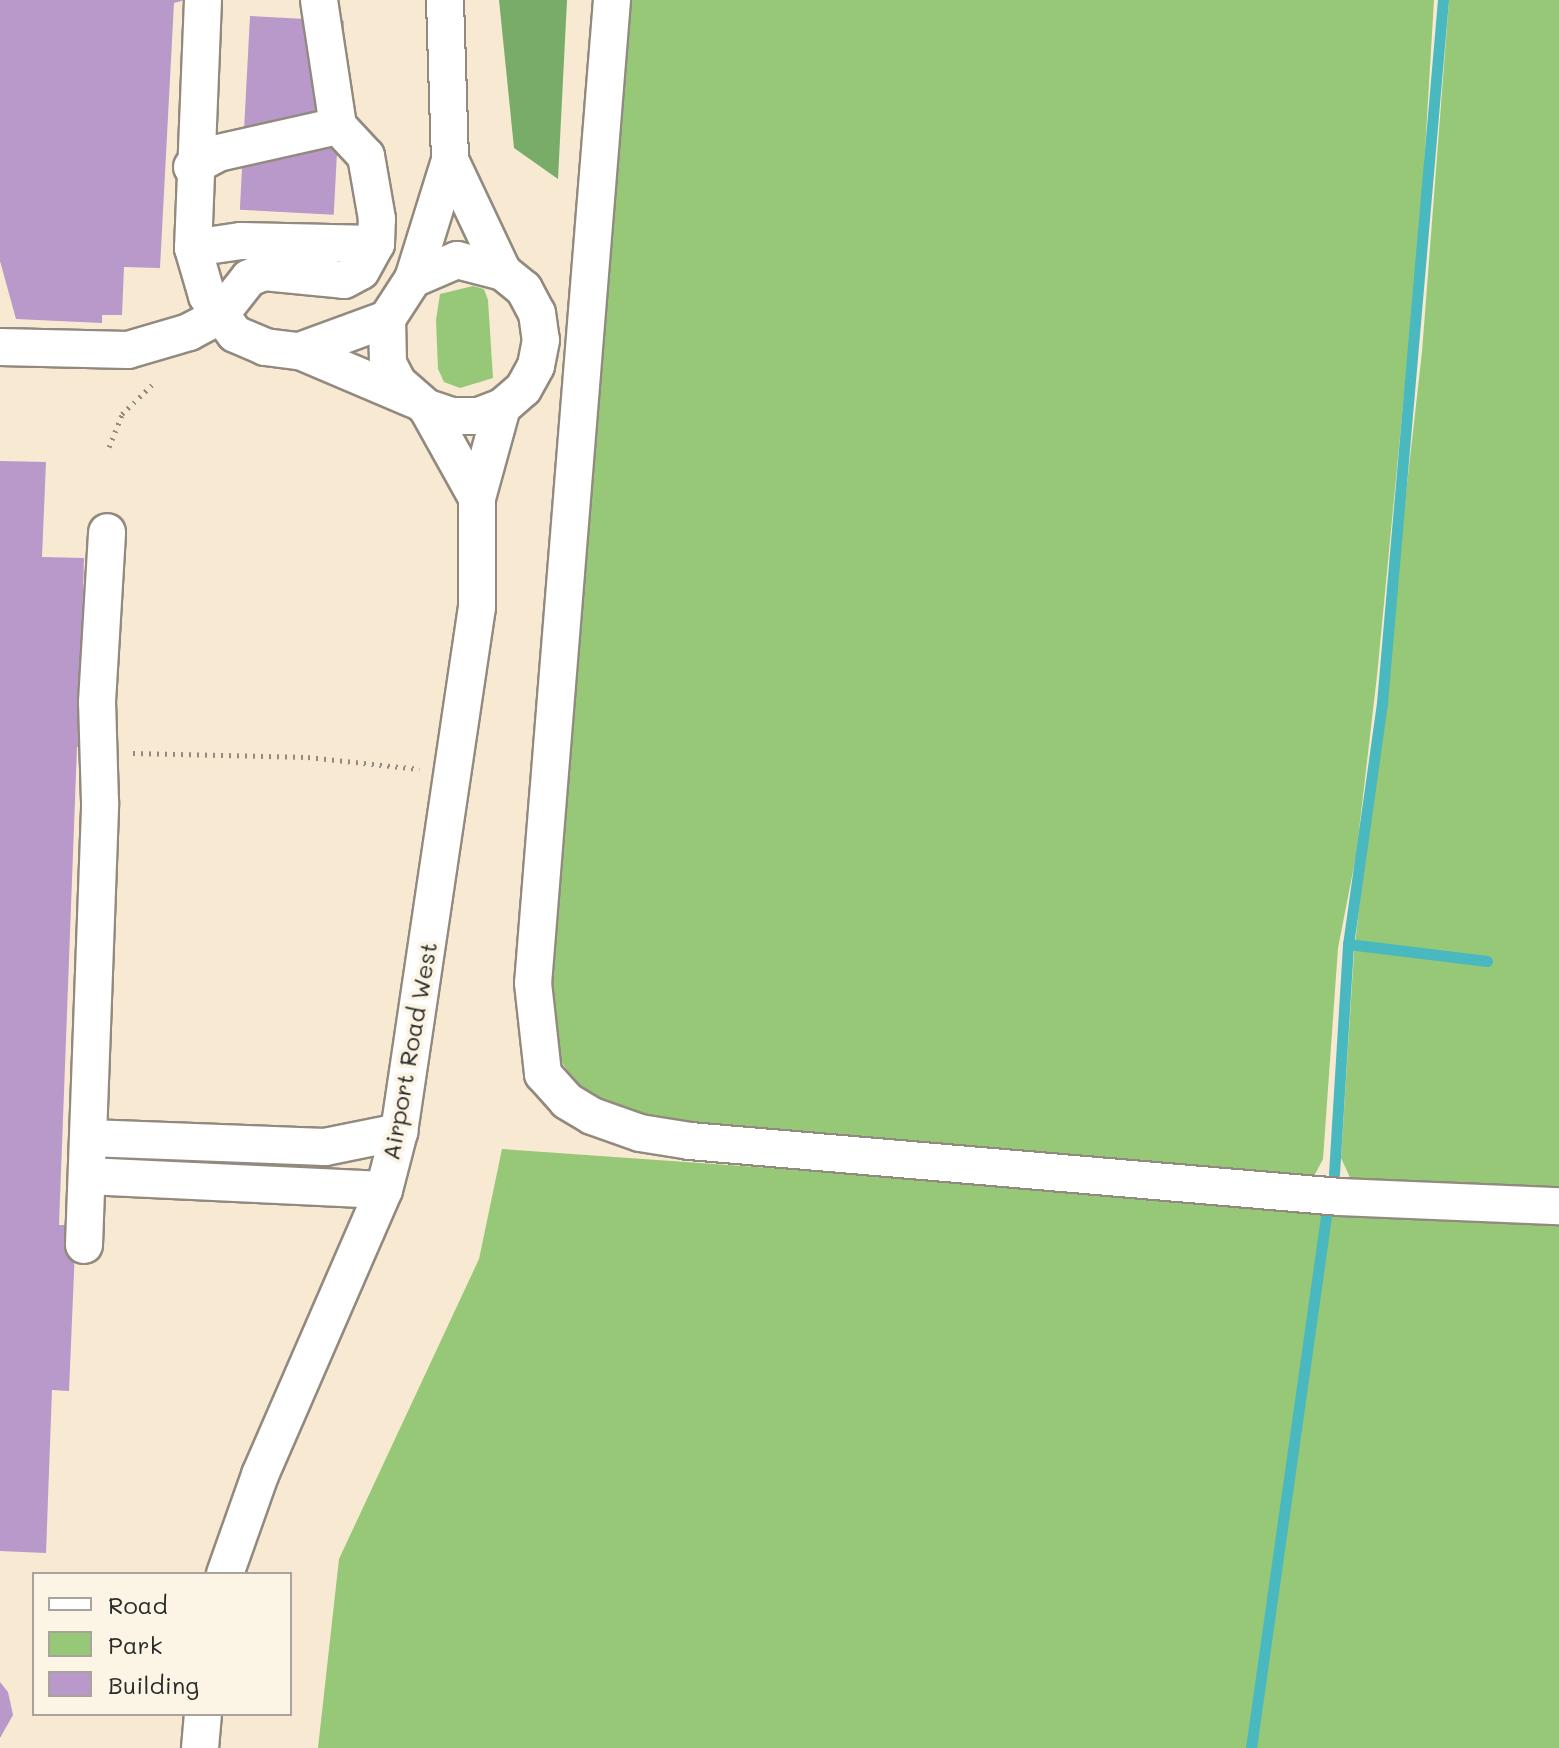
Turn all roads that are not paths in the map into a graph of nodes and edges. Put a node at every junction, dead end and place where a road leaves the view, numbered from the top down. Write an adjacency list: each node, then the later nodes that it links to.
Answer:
1 (203, 0): 7 (street)
2 (319, 0): 5 (street)
3 (445, 0): 6 (street)
4 (612, 0): 24 (street)
5 (338, 126): 7 (street); 8 (street)
6 (450, 160): 10 (street); 11 (street)
7 (192, 167): 9 (street)
8 (376, 244): 9 (street); 12 (street)
9 (193, 248): 12 (street)
10 (503, 272): 11 (street); 17 (street)
11 (413, 279): 13 (street)
12 (219, 316): 14 (street); 15 (street)
13 (387, 319): 15 (street); 16 (street)
14 (0, 347)
15 (300, 351): 16 (street)
16 (420, 404): 17 (street); 18 (street, Airport Road West)
17 (502, 407): 18 (street, Airport Road West)
18 (477, 498): 20 (street, Airport Road West)
19 (107, 532): 21 (street)
20 (399, 1132): 21 (street); 23 (street, Airport Road West)
21 (89, 1138): 22 (street)
22 (87, 1176): 23 (street); 25 (street)
23 (384, 1190): 26 (street, Airport Road West)
24 (1559, 1206)
25 (84, 1245)
26 (226, 1572)
27 (203, 1716): 28 (street)
28 (200, 1748)

